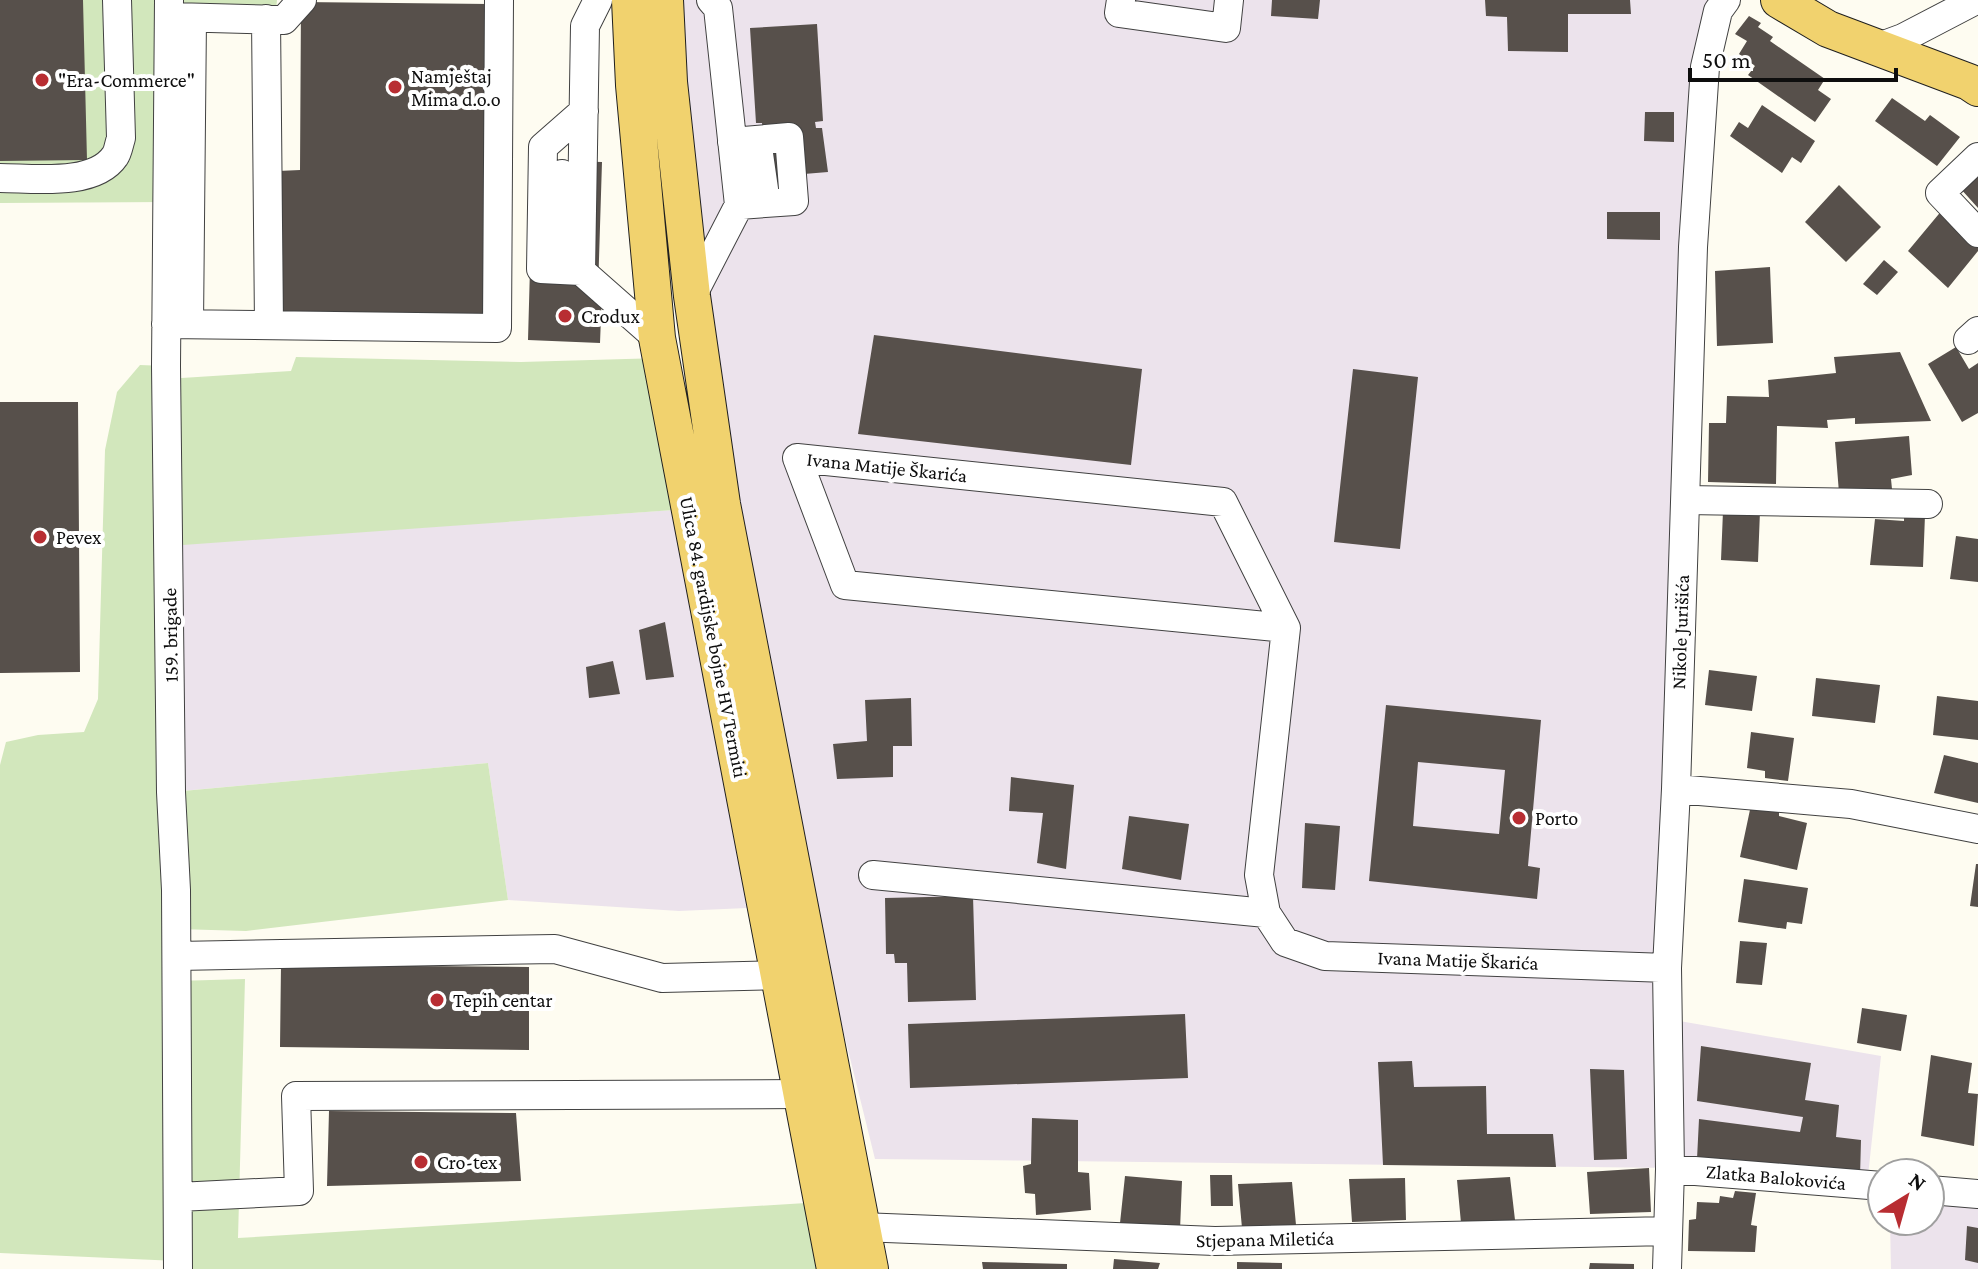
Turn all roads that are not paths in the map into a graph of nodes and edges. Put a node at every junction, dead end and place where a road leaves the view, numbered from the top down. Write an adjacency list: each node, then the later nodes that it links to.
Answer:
1 (117, 0): 18 (street)
2 (499, 0): 23 (street)
3 (598, 0): 24 (street)
4 (630, 0): 24 (main road, Ulica 84. gardijske bojne HV Termiti)
5 (665, 0): 21 (main road, Ulica 84. gardijske bojne HV Termiti)
6 (711, 0): 16 (street)
7 (1121, 0): 8 (street)
8 (1229, 0)
9 (1726, 0): 25 (street, Nikole Jurišića)
10 (1779, 0): 14 (main road)
11 (1976, 0): 14 (street)
12 (176, 12): 13 (street); 22 (street, 159. brigade)
13 (284, 13): 23 (street)
14 (1876, 48): 15 (main road)
15 (1978, 88)
16 (745, 141): 19 (street); 19 (street)
17 (1978, 157): 20 (street)
18 (0, 178)
19 (752, 204): 21 (street)
20 (1978, 233)
21 (692, 296): 41 (main road, Ulica 84. gardijske bojne HV Termiti)
22 (177, 324): 23 (street); 32 (street, 159. brigade)
23 (269, 325)
24 (657, 338): 34 (main road, Ulica 84. gardijske bojne HV Termiti)
25 (1686, 500): 26 (street); 28 (street, Nikole Jurišića)
26 (1928, 504)
27 (1286, 628): 27 (street, Ivana Matije Škarića); 31 (street, Ivana Matije Škarića)
28 (1676, 789): 29 (street); 33 (street, Nikole Jurišića)
29 (1978, 829)
30 (873, 875): 31 (street)
31 (1266, 913): 33 (street, Ivana Matije Škarića)
32 (177, 956): 34 (street); 40 (street, 159. brigade)
33 (1667, 968): 36 (street, Nikole Jurišića)
34 (780, 975): 35 (main road, Ulica 84. gardijske bojne HV Termiti)
35 (802, 1094): 40 (street); 44 (main road, Ulica 84. gardijske bojne HV Termiti)
36 (1670, 1169): 37 (street, Zlatka Balokovića); 42 (street, Nikole Jurišića)
37 (1866, 1185)
38 (1946, 1191): 39 (street)
39 (1978, 1194)
40 (178, 1197): 43 (street, 159. brigade)
41 (861, 1227): 42 (street, Stjepana Miletića); 45 (main road, Ulica 84. gardijske bojne HV Termiti)
42 (1668, 1231): 46 (street, Nikole Jurišića)
43 (178, 1269)
44 (835, 1269)
45 (870, 1269)
46 (1667, 1269)

